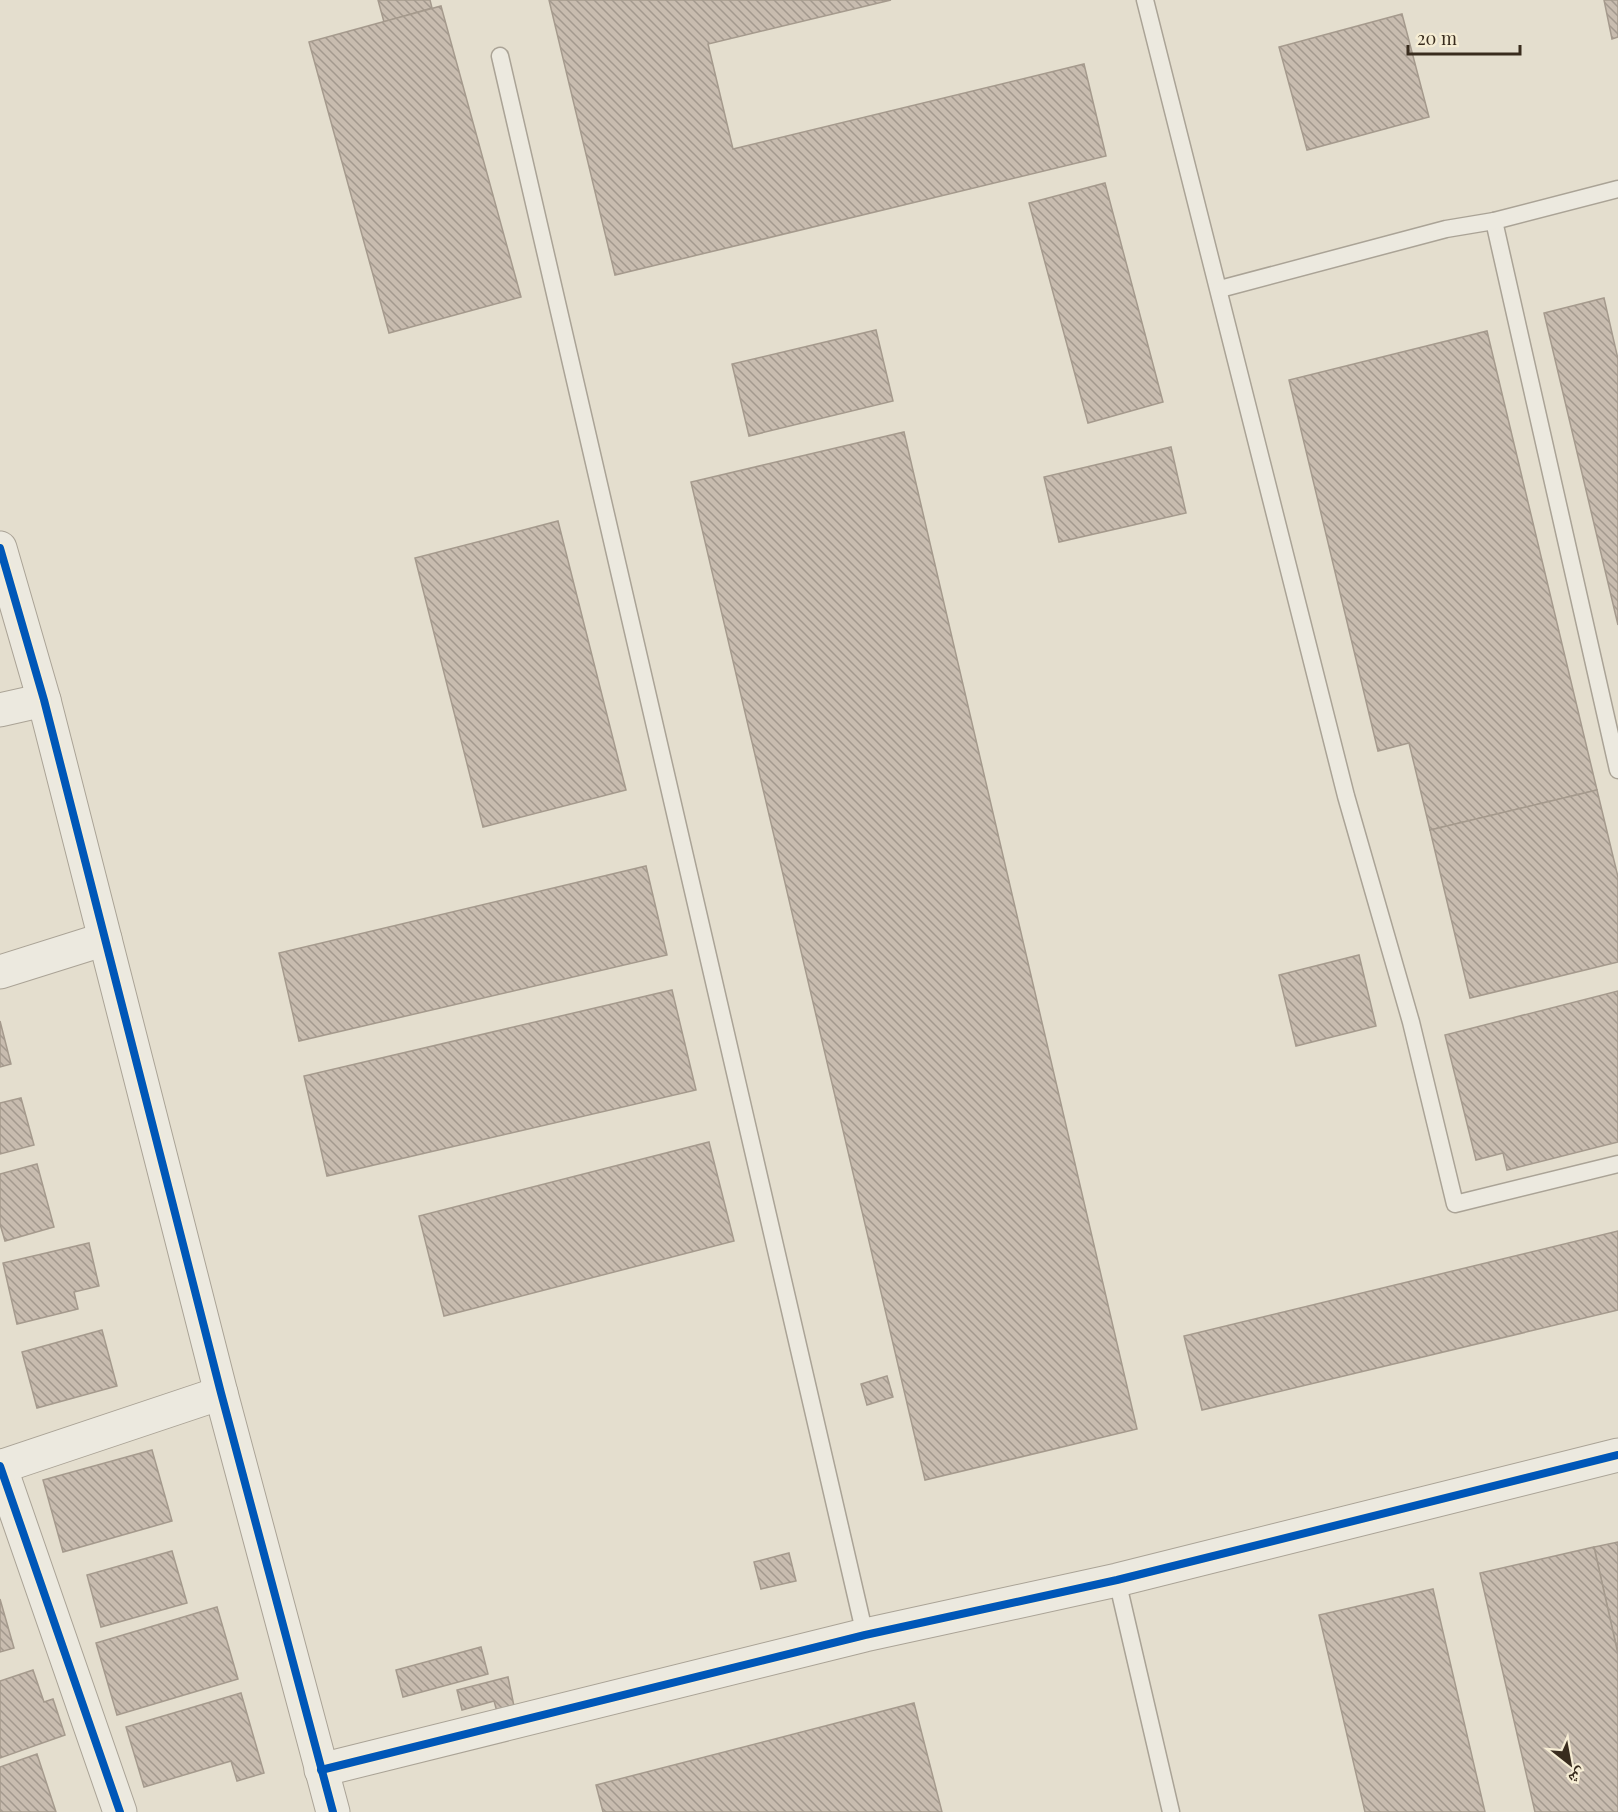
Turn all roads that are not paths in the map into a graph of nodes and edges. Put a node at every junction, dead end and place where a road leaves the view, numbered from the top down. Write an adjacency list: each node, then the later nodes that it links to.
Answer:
1 (1145, 0): 5 (lane)
2 (500, 56): 17 (lane)
3 (1618, 189): 4 (lane)
4 (1494, 221): 5 (lane); 9 (lane)
5 (1220, 289): 12 (lane)
6 (0, 548): 7 (street)
7 (44, 700): 8 (street); 10 (street)
8 (0, 710)
9 (1618, 770)
10 (105, 939): 11 (street); 13 (street)
11 (0, 972)
12 (1618, 1164)
13 (221, 1393): 15 (street); 18 (street)
14 (1618, 1455): 16 (street)
15 (0, 1467): 19 (street)
16 (1117, 1580): 17 (street); 21 (lane)
17 (865, 1635): 18 (street)
18 (321, 1770): 20 (street)
19 (120, 1812)
20 (333, 1812)
21 (1171, 1812)

